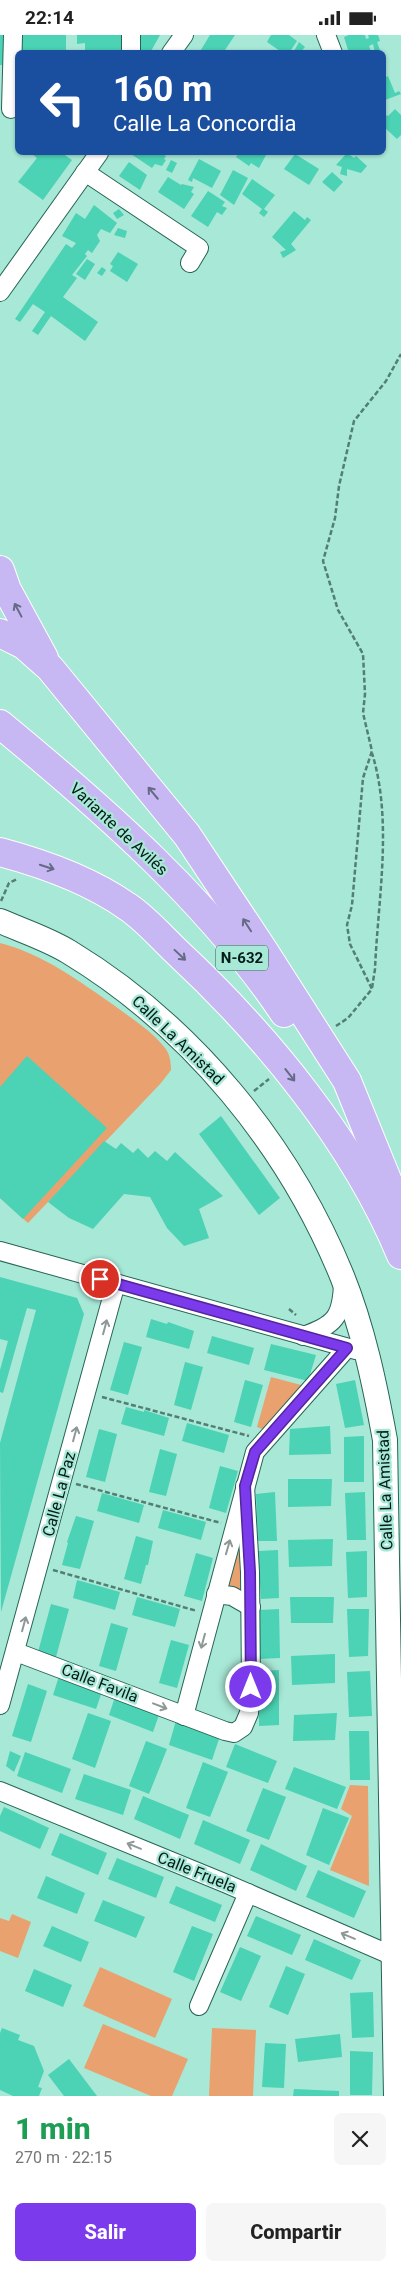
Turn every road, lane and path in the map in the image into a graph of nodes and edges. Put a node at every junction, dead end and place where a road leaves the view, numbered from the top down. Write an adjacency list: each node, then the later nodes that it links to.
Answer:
1 (13, 35): 8 (street)
2 (131, 35): 5 (street)
3 (184, 35): 6 (street)
4 (326, 35): 7 (street)
5 (131, 50)
6 (173, 50)
7 (331, 50)
8 (11, 109)
9 (98, 155): 10 (street)
10 (85, 172): 11 (street); 12 (street)
11 (190, 263)
12 (0, 292)
13 (401, 354): 18 (path)
14 (0, 570): 16 (highway, one-way to 14)
15 (0, 633): 16 (highway)
16 (50, 668): 23 (highway, one-way to 16)
17 (0, 724): 24 (highway, Variante de Avilés / N-632)
18 (372, 751): 21 (path); 21 (path)
19 (0, 852): 26 (highway, one-way to 26)
20 (0, 921): 27 (main road, Calle La Amistad)
21 (372, 989): 22 (path)
22 (336, 1026)
23 (401, 1214)
24 (401, 1223)
25 (0, 1251): 28 (street)
26 (401, 1255)
27 (343, 1278): 29 (street); 30 (main road, Calle La Amistad)
28 (116, 1283): 29 (street); 31 (street, Calle La Paz, one-way to 28)
29 (303, 1336): 30 (street)
30 (357, 1351): 32 (street, Calle Favila); 45 (main road, Calle La Amistad)
31 (86, 1393): 32 (path); 33 (street, Calle La Paz, one-way to 31)
32 (265, 1440): 34 (street, Calle Favila)
33 (63, 1480): 35 (path); 36 (street, Calle La Paz)
34 (245, 1486): 35 (street, Calle Favila); 38 (street, Calle Favila)
35 (234, 1526): 37 (street, Calle Favila, one-way to 35)
36 (40, 1566): 39 (path); 40 (street, Calle La Paz, one-way to 36)
37 (216, 1594): 38 (street); 39 (street, Calle Favila)
38 (250, 1607): 42 (street, Calle Favila)
39 (210, 1615): 42 (street, Calle Favila, one-way to 42)
40 (16, 1652): 41 (street, Calle La Paz); 42 (street, Calle Favila, one-way to 42)
41 (0, 1705)
42 (184, 1716)
43 (0, 1791): 44 (street, Calle Fruela, one-way to 43)
44 (248, 1893): 45 (street, Calle Fruela, one-way to 44); 46 (street)
45 (393, 1955): 47 (main road, Calle La Amistad)
46 (200, 2006)
47 (396, 2096)

